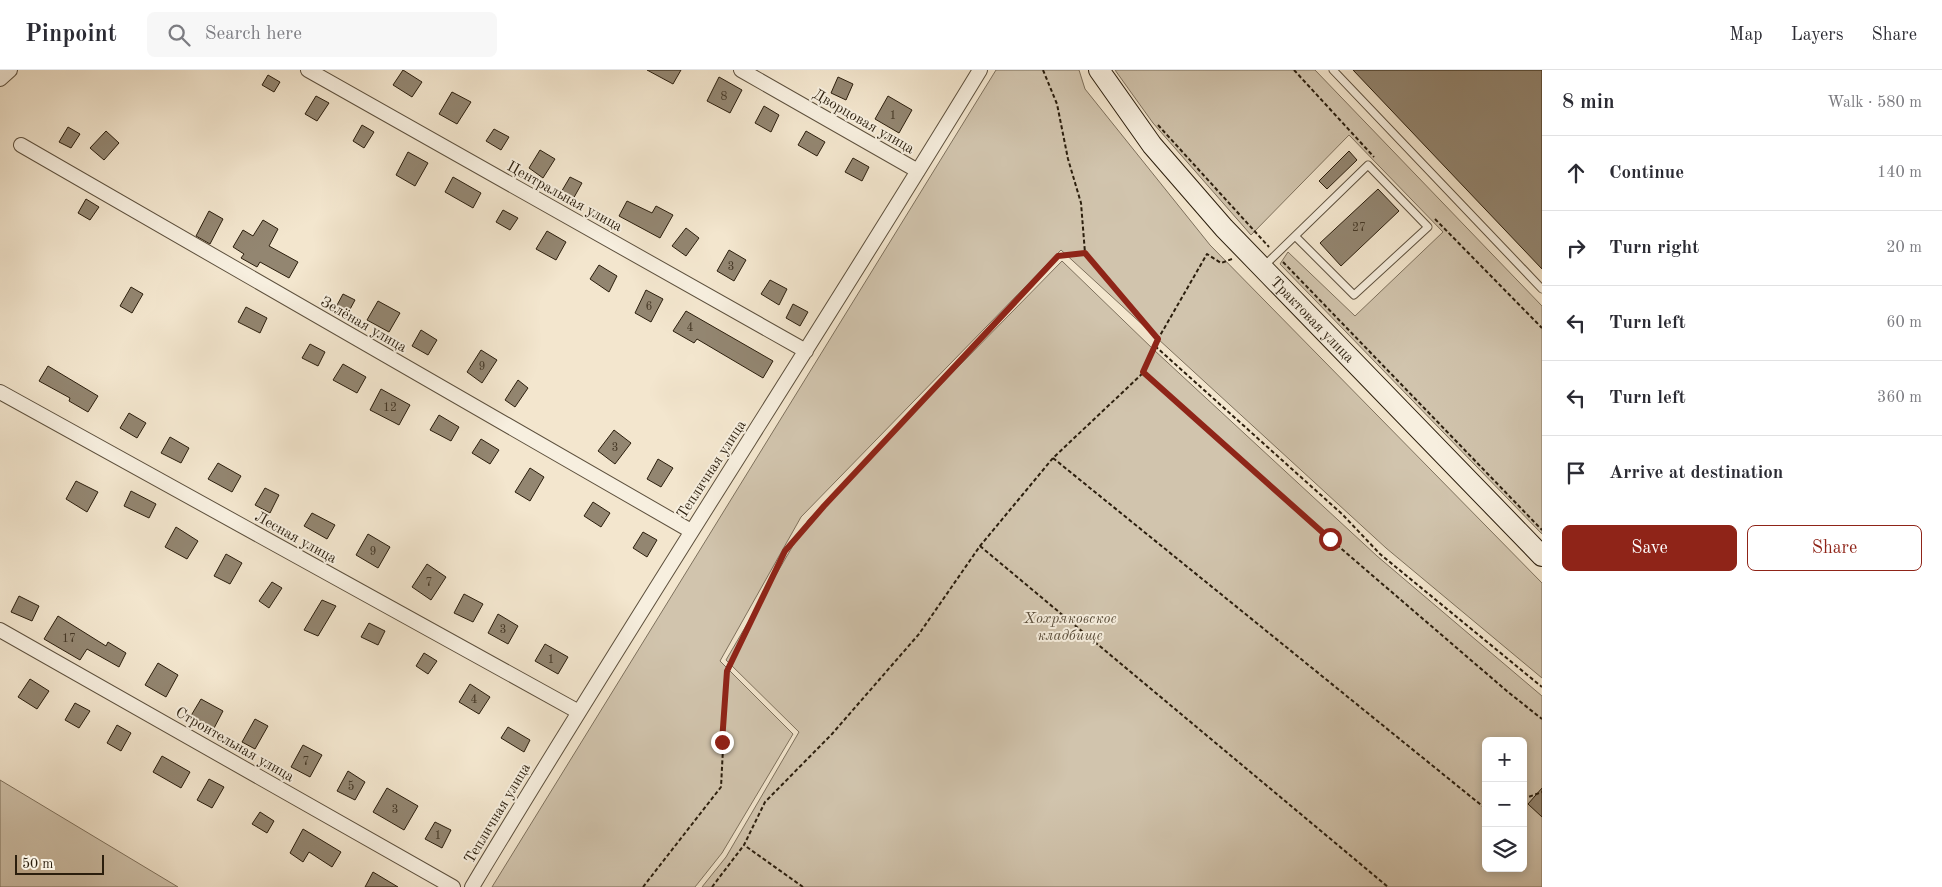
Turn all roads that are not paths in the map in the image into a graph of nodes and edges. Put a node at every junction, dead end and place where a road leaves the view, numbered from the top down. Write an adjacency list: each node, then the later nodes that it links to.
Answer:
1 (10, 70): 7 (street)
2 (308, 70): 13 (street, Центральная улица)
3 (741, 70): 9 (street, Дворцовая улица)
4 (980, 70): 9 (street, Тепличная улица)
5 (1099, 70): 11 (street, Трактовая улица)
6 (1333, 70): 12 (lane)
7 (0, 79)
8 (21, 146): 15 (street, Зелёная улица)
9 (918, 171): 13 (street, Тепличная улица)
10 (1295, 236): 10 (lane); 11 (lane)
11 (1269, 261): 16 (street, Трактовая улица)
12 (1542, 288)
13 (806, 351): 15 (street, Тепличная улица)
14 (0, 392): 18 (street, Лесная улица)
15 (691, 531): 18 (street, Тепличная улица)
16 (1542, 556)
17 (0, 630): 19 (street, Строительная улица)
18 (577, 712): 20 (street, Тепличная улица)
19 (454, 887)
20 (472, 887)

